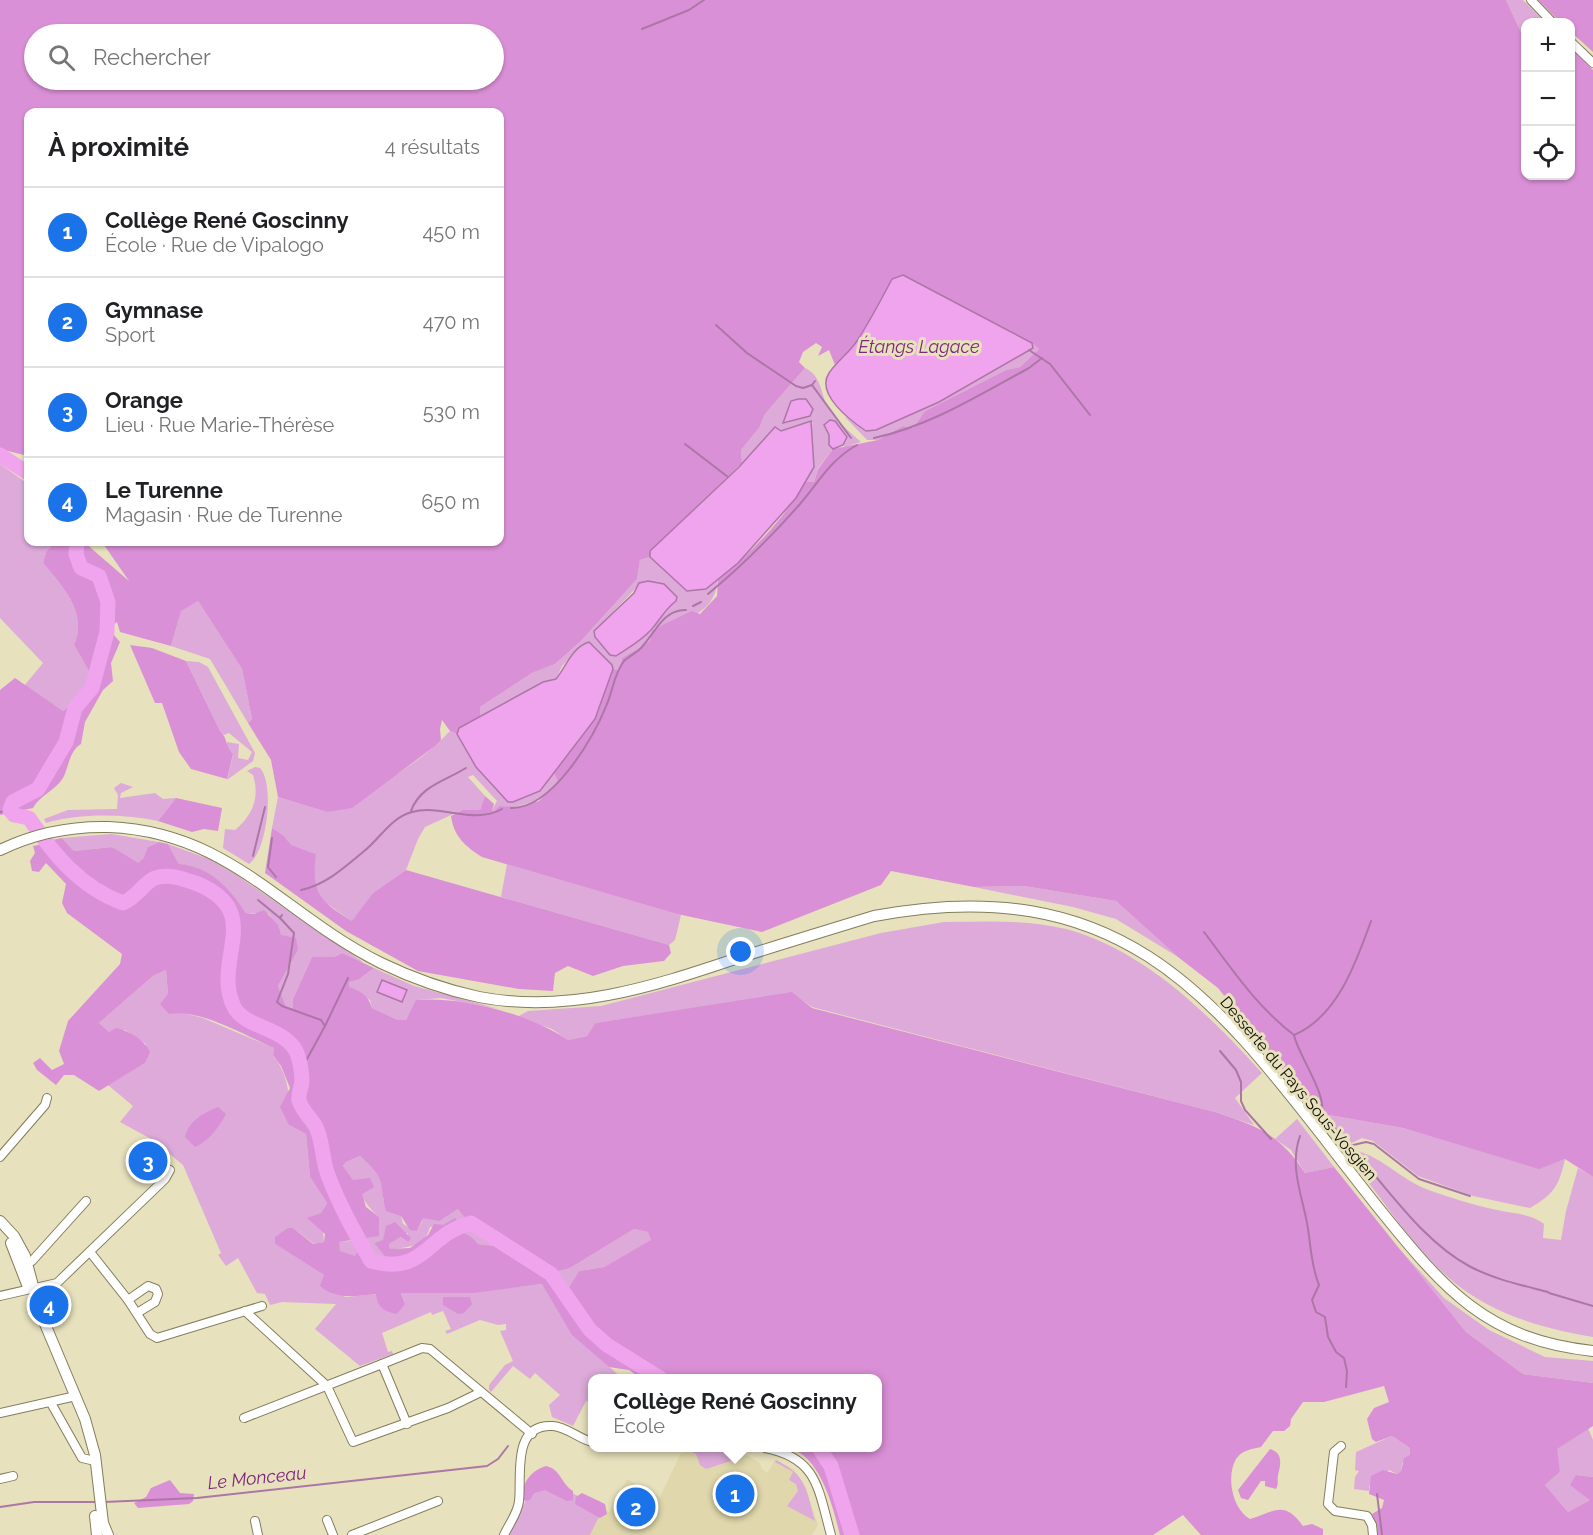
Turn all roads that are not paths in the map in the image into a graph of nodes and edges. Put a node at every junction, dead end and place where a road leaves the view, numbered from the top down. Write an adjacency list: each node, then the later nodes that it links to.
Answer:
1 (1531, 0): 2 (street)
2 (1548, 18)
3 (1575, 46): 4 (street)
4 (1593, 63)
5 (0, 850): 20 (main road, Desserte du Pays Sous-Vosgien)
6 (47, 1098): 7 (street)
7 (0, 1156)
8 (170, 1170): 12 (street)
9 (86, 1201): 13 (street)
10 (0, 1221): 13 (main road)
11 (0, 1226): 13 (main road)
12 (90, 1252): 14 (street); 16 (street)
13 (24, 1265): 14 (main road)
14 (32, 1288): 15 (street); 24 (main road)
15 (0, 1296)
16 (128, 1300): 19 (street); 19 (street)
17 (262, 1306): 18 (street)
18 (245, 1311): 19 (street); 22 (street)
19 (137, 1314)
20 (1593, 1351)
21 (382, 1364): 22 (street); 23 (street); 28 (street)
22 (327, 1386): 27 (street); 28 (street)
23 (481, 1392): 28 (street); 29 (street)
24 (76, 1396): 25 (street); 33 (main road)
25 (51, 1403): 26 (street); 33 (street)
26 (0, 1413)
27 (244, 1418)
28 (407, 1424)
29 (531, 1434): 30 (street); 45 (street)
30 (588, 1440)
31 (1341, 1446): 47 (street)
32 (782, 1452): 46 (street)
33 (95, 1461): 37 (main road)
34 (13, 1476): 35 (street)
35 (0, 1479)
36 (438, 1501): 44 (street)
37 (98, 1513): 40 (main road); 41 (main road)
38 (327, 1520): 43 (street)
39 (255, 1521): 42 (street)
40 (97, 1535)
41 (108, 1535)
42 (258, 1535)
43 (333, 1535)
44 (352, 1535)
45 (504, 1535)
46 (831, 1535)
47 (1372, 1535)

